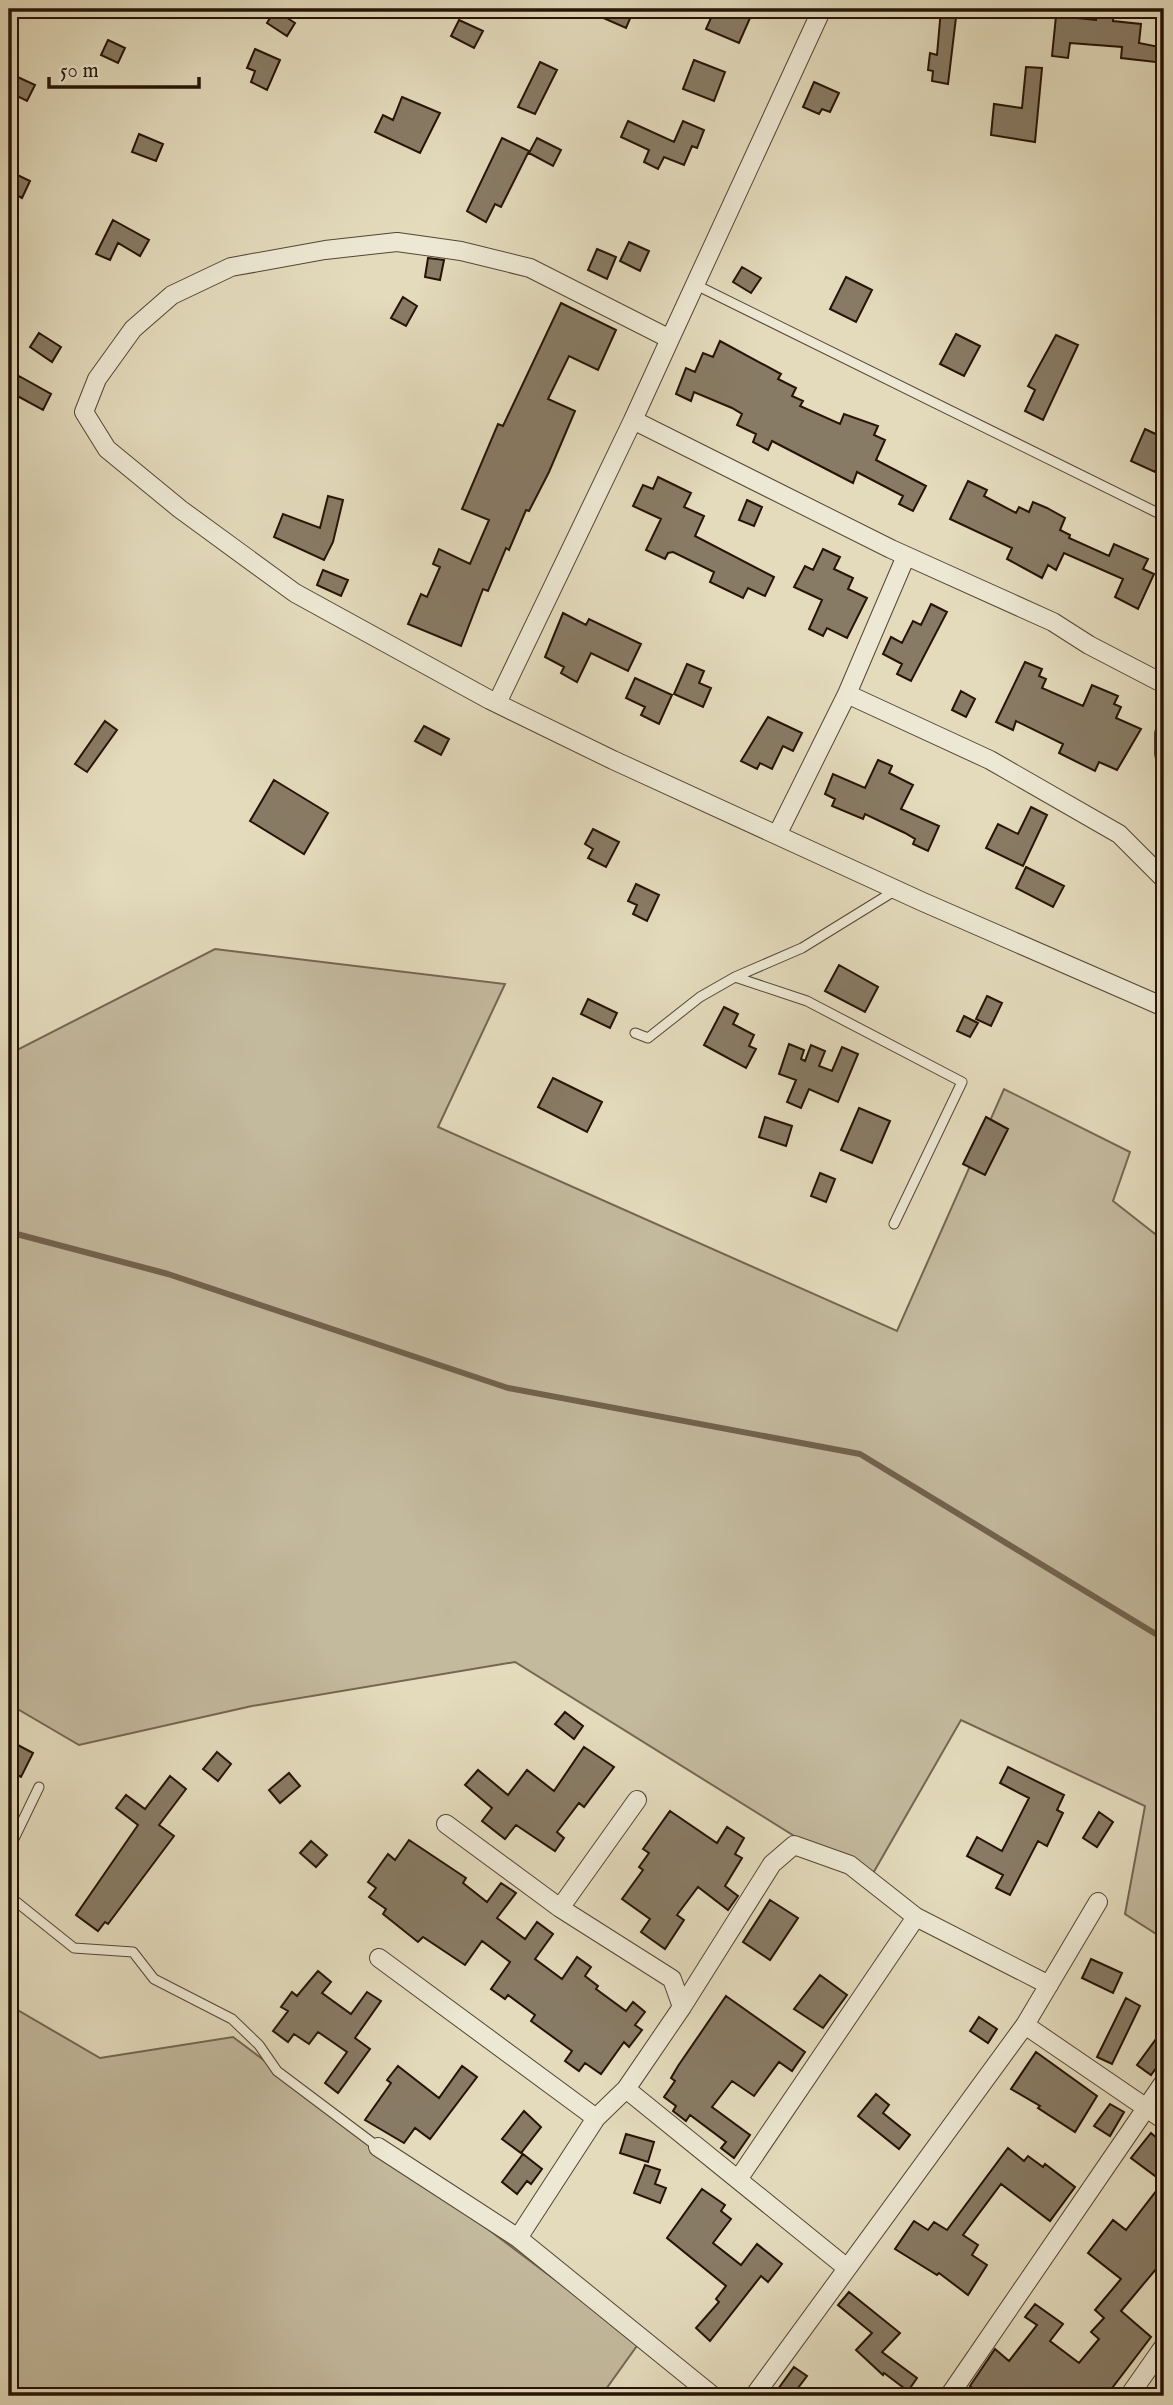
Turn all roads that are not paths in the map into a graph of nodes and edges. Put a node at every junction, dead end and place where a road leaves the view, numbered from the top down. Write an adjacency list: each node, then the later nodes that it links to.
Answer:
1 (822, 9): 2 (street)
2 (696, 285): 3 (street); 5 (lane)
3 (670, 339): 4 (street); 9 (street)
4 (633, 419): 6 (street); 9 (street)
5 (1164, 516)
6 (906, 556): 7 (street); 8 (street)
7 (1164, 684)
8 (846, 694): 12 (street); 13 (street)
9 (497, 703): 12 (street)
10 (1164, 733): 11 (street)
11 (1164, 754)
12 (777, 835): 14 (street)
13 (1164, 879)
14 (896, 890): 15 (lane); 16 (street)
15 (735, 977): 17 (lane); 18 (lane)
16 (1164, 1007)
17 (635, 1033)
18 (894, 1224)
19 (39, 1787): 22 (lane)
20 (637, 1800): 25 (street)
21 (446, 1825): 25 (street)
22 (9, 1849)
23 (9, 1896): 36 (lane)
24 (1098, 1902): 28 (street)
25 (560, 1908): 29 (street)
26 (916, 1917): 28 (street); 29 (street); 37 (street)
27 (379, 1958): 34 (street)
28 (1049, 1985): 30 (street)
29 (682, 2007): 32 (street)
30 (1025, 2025): 33 (street); 39 (street)
31 (1164, 2082): 33 (street)
32 (626, 2089): 34 (street); 37 (street)
33 (1147, 2107): 35 (street); 43 (street)
34 (596, 2118): 38 (street)
35 (1164, 2120)
36 (379, 2147): 38 (street)
37 (739, 2178): 39 (street)
38 (518, 2238): 41 (street)
39 (847, 2268): 42 (street)
40 (1164, 2346): 44 (street)
41 (713, 2396)
42 (754, 2396)
43 (949, 2396)
44 (1129, 2396)

